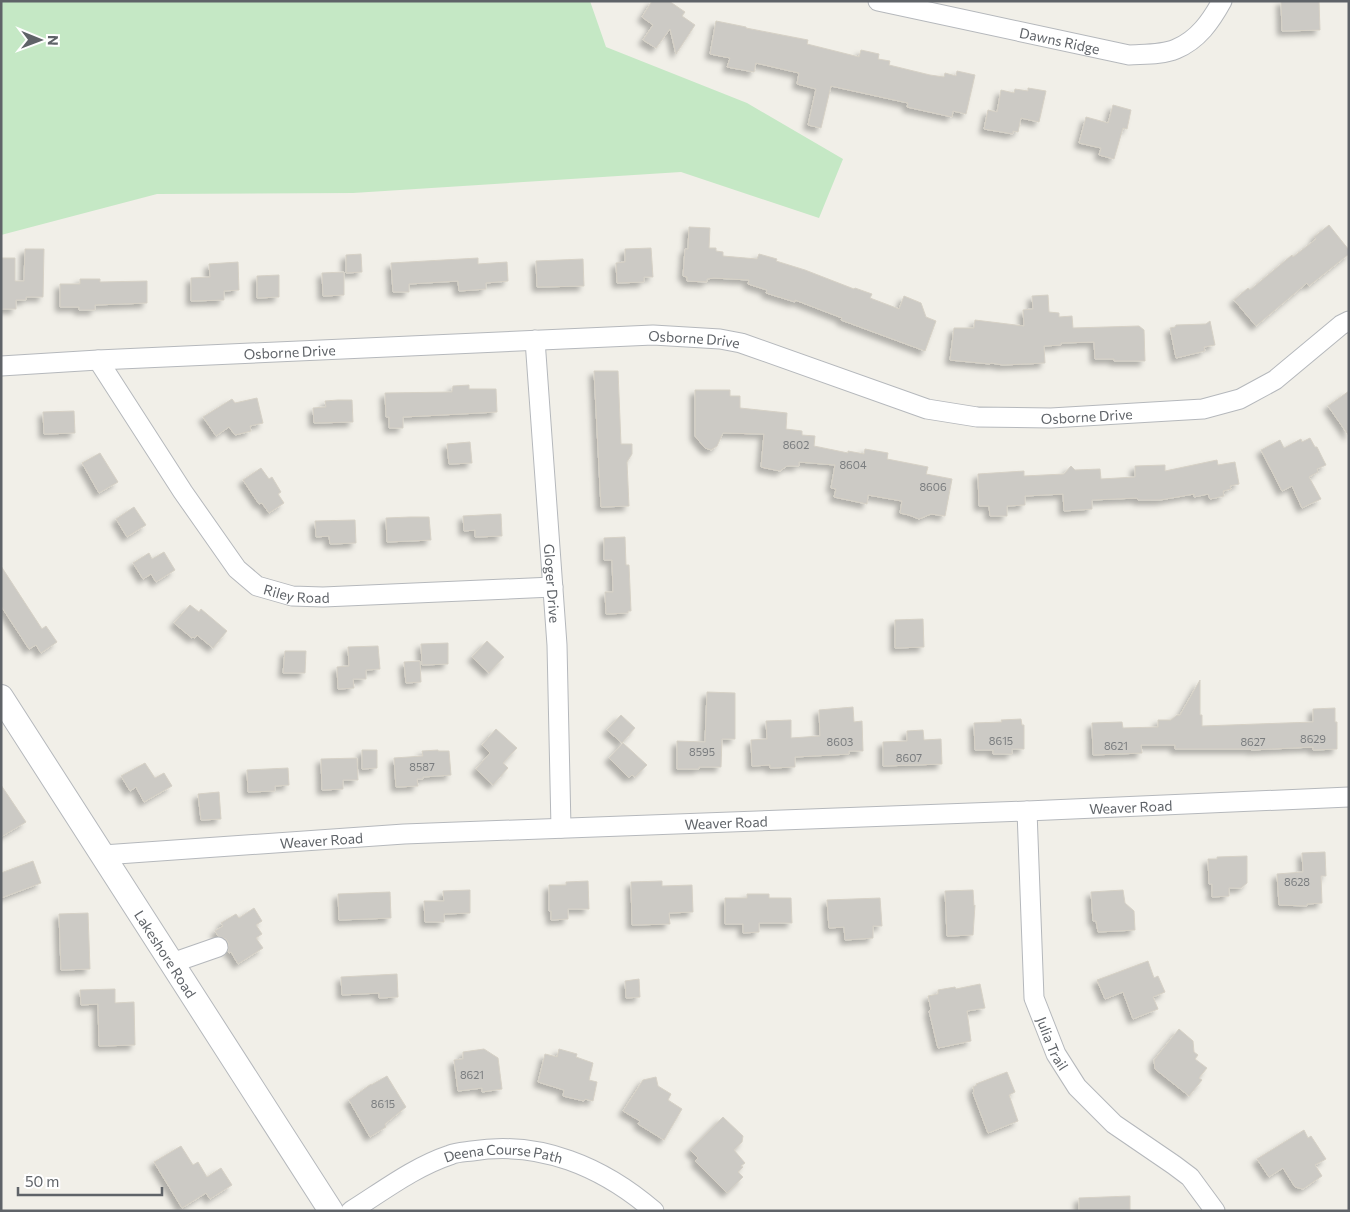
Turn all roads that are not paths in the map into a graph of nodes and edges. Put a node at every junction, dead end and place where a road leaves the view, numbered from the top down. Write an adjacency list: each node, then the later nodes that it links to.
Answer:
1 (878, 1): 3 (street, Dawns Ridge)
2 (1222, 1): 3 (street, Dawns Ridge)
3 (939, 8)
4 (1349, 321): 5 (street, Osborne Drive)
5 (535, 340): 6 (street, Osborne Drive); 8 (street, Gloger Drive)
6 (98, 360): 7 (street, Osborne Drive); 8 (street, Riley Road)
7 (1, 366)
8 (553, 587): 12 (street, Gloger Drive)
9 (1, 697): 13 (street, Lakeshore Road)
10 (1349, 796): 11 (street, Weaver Road)
11 (1027, 811): 12 (street, Weaver Road); 19 (street, Julia Trail)
12 (561, 828): 13 (street, Weaver Road)
13 (103, 855): 15 (street, Lakeshore Road)
14 (218, 947): 15 (street)
15 (172, 963): 16 (street, Lakeshore Road)
16 (331, 1211)
17 (351, 1211): 18 (street, Deena Course Path)
18 (654, 1211)
19 (1215, 1211)

